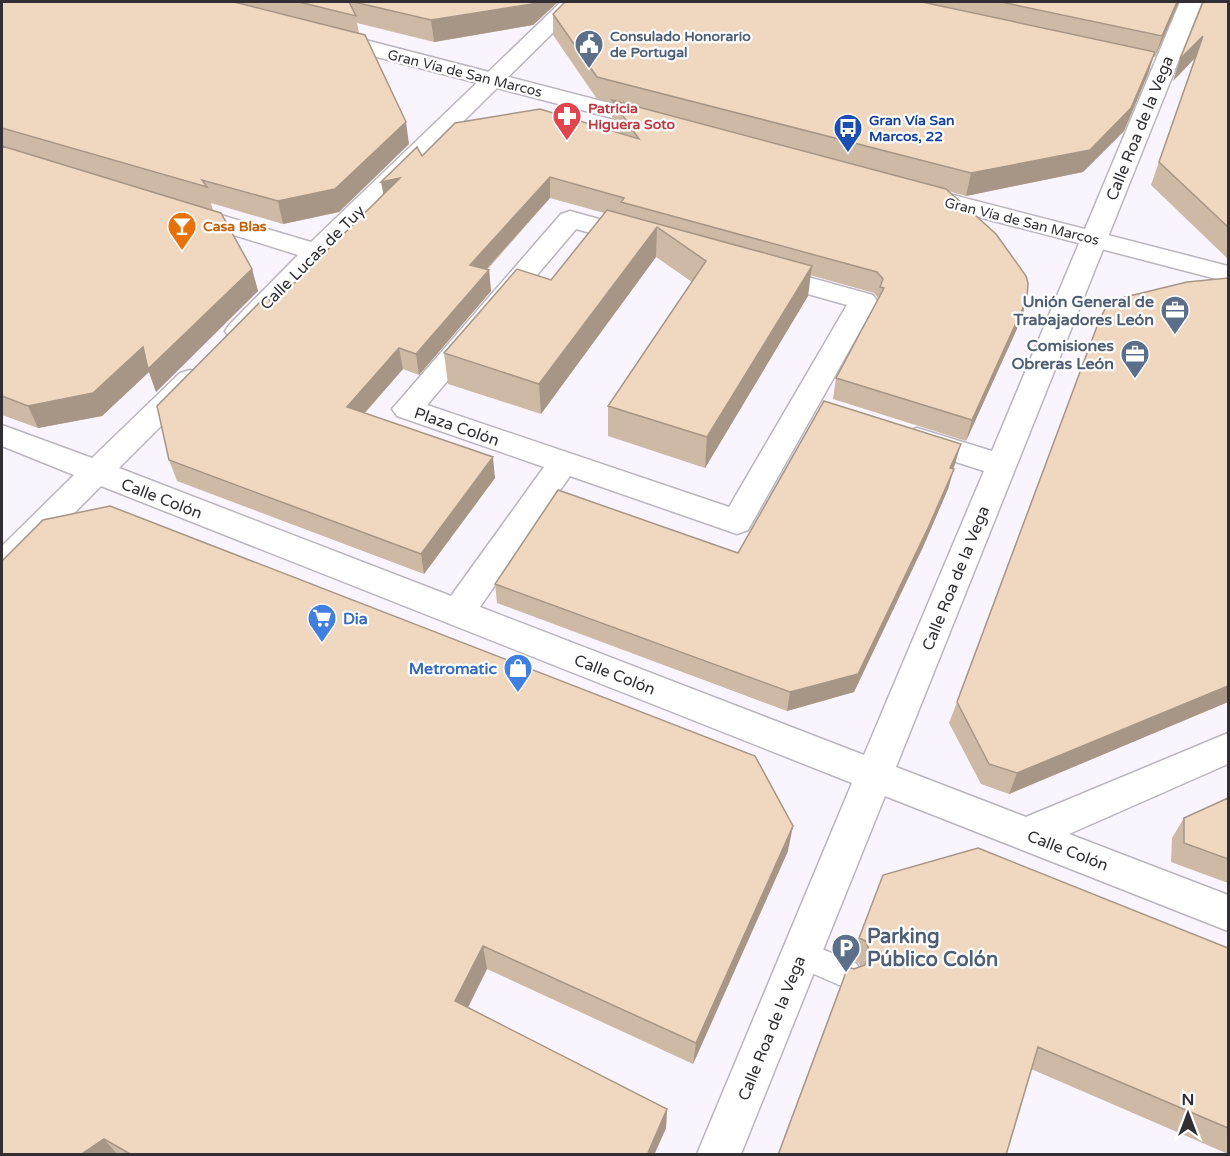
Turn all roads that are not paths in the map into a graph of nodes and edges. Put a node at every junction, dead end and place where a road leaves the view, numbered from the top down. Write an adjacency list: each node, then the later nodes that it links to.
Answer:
1 (573, 2): 4 (street, Calle Lucas de Tuy)
2 (1191, 2): 8 (street, Calle Roa de la Vega)
3 (301, 30): 4 (street, Gran Vía de San Marcos)
4 (491, 80): 5 (street, Gran Vía de San Marcos); 9 (street, Calle Lucas de Tuy)
5 (671, 127)
6 (896, 188): 8 (street, Gran Vía de San Marcos)
7 (159, 204): 9 (street)
8 (1094, 239): 10 (street, Gran Vía de San Marcos); 14 (street, Calle Roa de la Vega)
9 (316, 252): 15 (street, Calle Lucas de Tuy)
10 (1228, 274)
11 (894, 431): 14 (street)
12 (2, 435): 15 (street, Calle Colón)
13 (564, 462): 13 (street, Plaza Colón); 17 (street)
14 (1001, 465): 19 (street, Calle Roa de la Vega)
15 (97, 473): 16 (street, Calle Lucas de Tuy); 17 (street, Calle Colón)
16 (2, 565)
17 (458, 613): 19 (street, Calle Colón)
18 (1228, 748): 20 (street)
19 (874, 775): 20 (street, Calle Colón); 22 (street, Calle Roa de la Vega)
20 (1027, 834): 21 (street, Calle Colón)
21 (1228, 912)
22 (801, 954): 23 (lane); 24 (street, Calle Roa de la Vega)
23 (846, 974)
24 (719, 1155)

